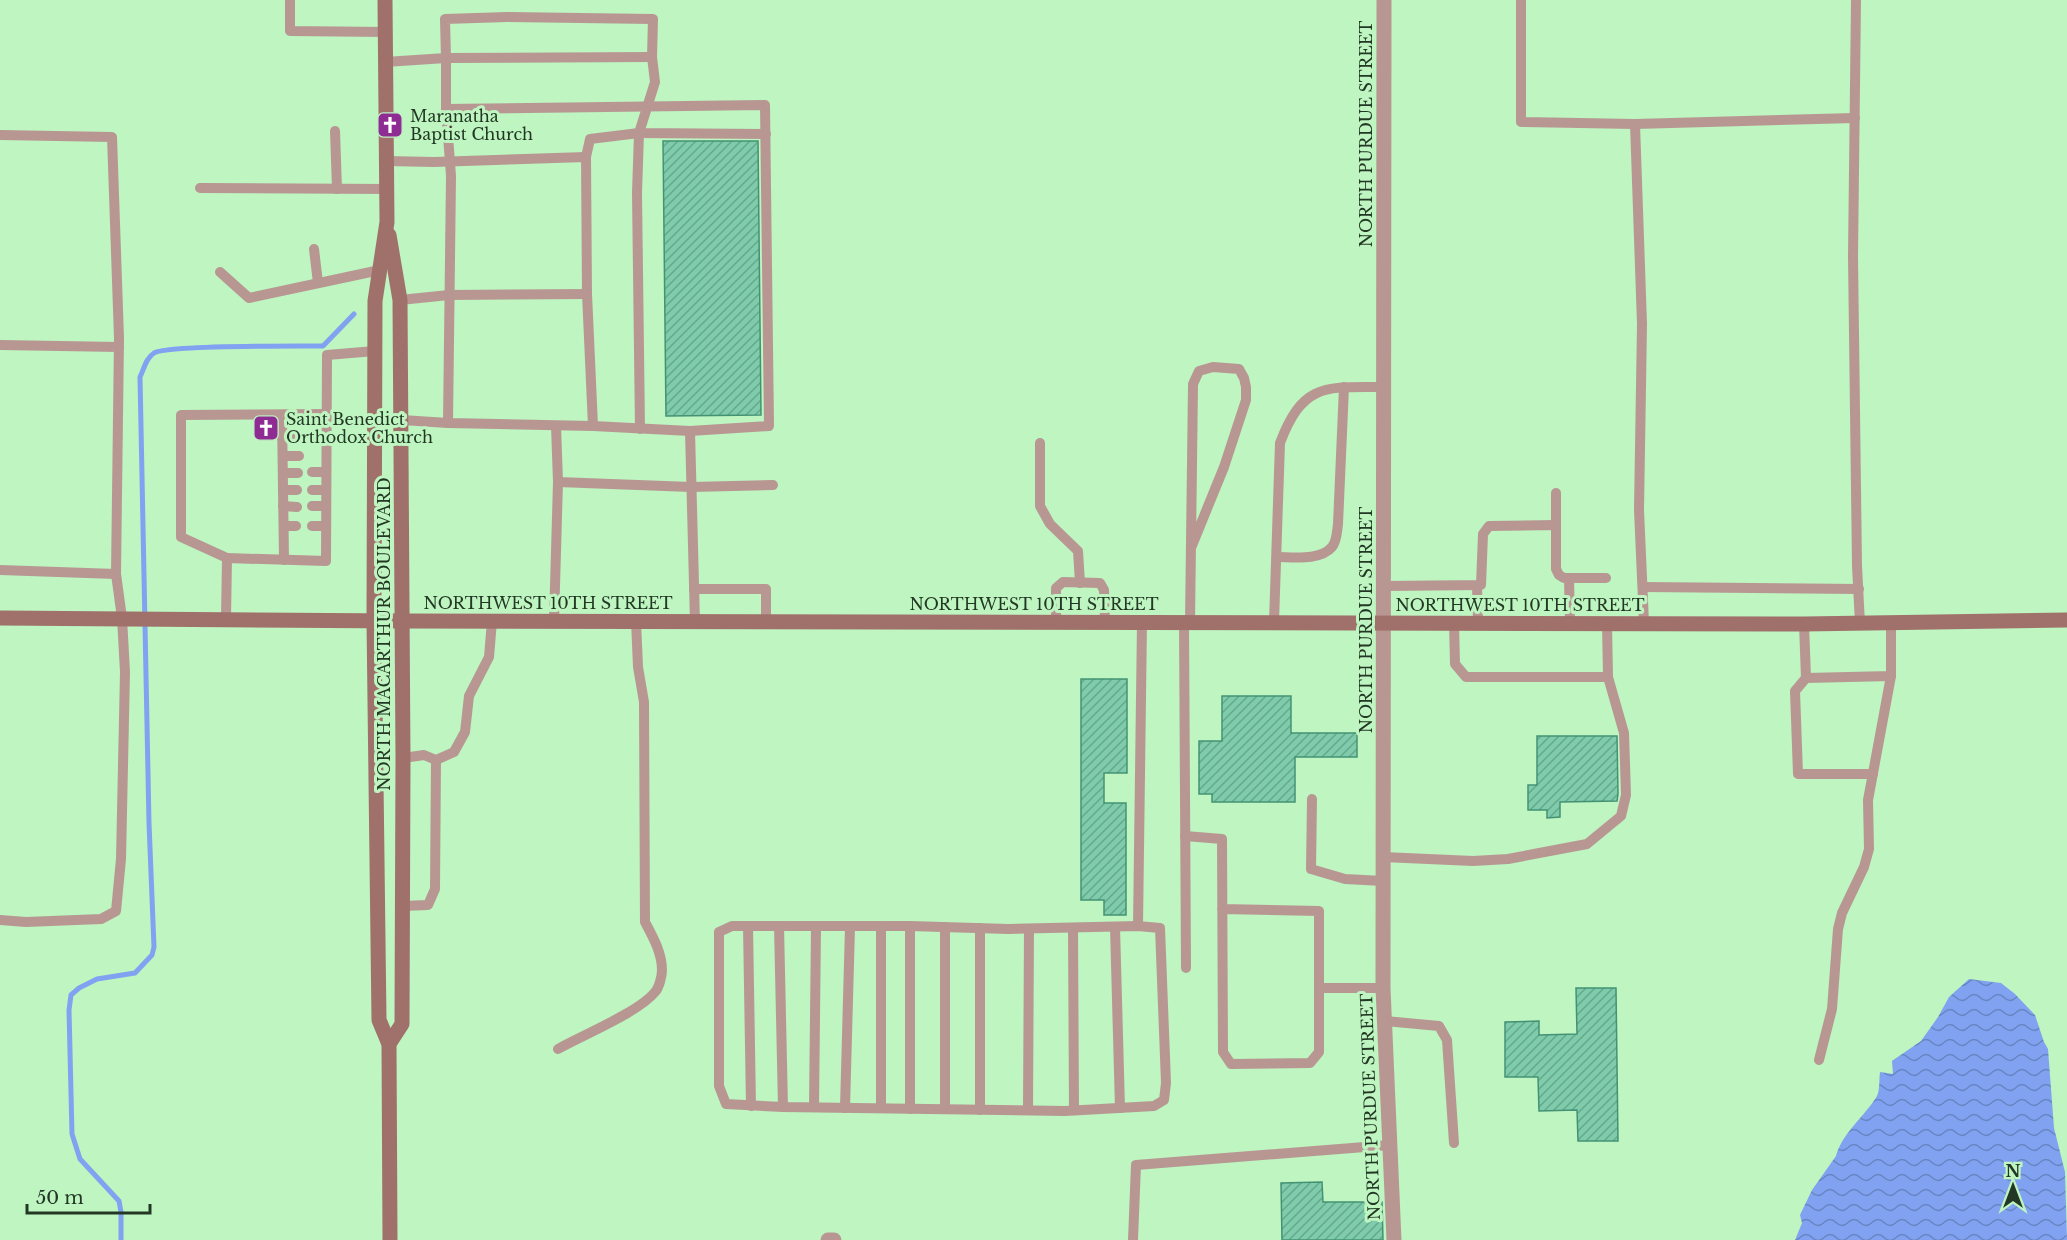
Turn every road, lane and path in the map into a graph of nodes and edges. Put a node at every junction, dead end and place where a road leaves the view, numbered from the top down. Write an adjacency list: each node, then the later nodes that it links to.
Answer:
1 (290, 0): 6 (lane)
2 (385, 0): 6 (main road, NORTH MACARTHUR BOULEVARD)
3 (1384, 0): 36 (street, NORTH PURDUE STREET)
4 (1521, 0): 13 (lane)
5 (1856, 0): 12 (lane)
6 (385, 32): 9 (main road, NORTH MACARTHUR BOULEVARD)
7 (652, 57): 8 (lane); 8 (lane); 10 (lane)
8 (446, 58): 9 (lane); 11 (lane)
9 (385, 62): 19 (main road, NORTH MACARTHUR BOULEVARD)
10 (646, 108): 11 (lane); 15 (lane); 16 (lane)
11 (446, 109): 20 (lane)
12 (1855, 118): 13 (lane); 88 (lane)
13 (1635, 124): 86 (lane)
14 (335, 132): 22 (lane)
15 (639, 133): 16 (lane); 18 (lane); 43 (lane)
16 (766, 134): 44 (lane)
17 (0, 135): 33 (lane)
18 (586, 157): 20 (lane); 29 (lane)
19 (386, 161): 20 (lane); 23 (main road, NORTH MACARTHUR BOULEVARD)
20 (450, 161): 30 (lane)
21 (200, 188): 22 (lane)
22 (337, 189): 23 (lane)
23 (386, 189): 24 (main road, NORTH MACARTHUR BOULEVARD)
24 (387, 222): 26 (main road, NORTH MACARTHUR BOULEVARD); 31 (main road, NORTH MACARTHUR BOULEVARD)
25 (314, 249): 28 (lane)
26 (380, 270): 28 (lane); 34 (main road, NORTH MACARTHUR BOULEVARD)
27 (220, 272): 28 (lane)
28 (318, 283)
29 (587, 294): 30 (lane); 42 (lane)
30 (449, 296): 31 (lane); 40 (lane)
31 (400, 300): 39 (main road, NORTH MACARTHUR BOULEVARD)
32 (0, 345): 33 (lane)
33 (119, 347): 80 (lane)
34 (375, 351): 37 (lane); 93 (main road, NORTH MACARTHUR BOULEVARD)
35 (1344, 387): 36 (lane); 76 (lane); 76 (lane)
36 (1384, 387): 84 (street, NORTH PURDUE STREET)
37 (327, 414): 38 (lane); 48 (lane)
38 (282, 415): 45 (lane); 77 (lane)
39 (402, 420): 40 (lane); 94 (main road, NORTH MACARTHUR BOULEVARD)
40 (448, 423): 41 (lane)
41 (556, 426): 42 (lane); 58 (lane)
42 (593, 426): 43 (lane)
43 (640, 429): 44 (lane)
44 (690, 431): 60 (lane)
45 (282, 438): 46 (lane); 50 (lane)
46 (300, 438)
47 (313, 438): 48 (lane)
48 (326, 438): 53 (lane)
49 (1040, 443): 83 (lane)
50 (283, 456): 51 (lane); 56 (lane)
51 (299, 456)
52 (313, 456): 53 (lane)
53 (326, 456): 55 (lane)
54 (312, 472): 55 (lane)
55 (326, 472): 64 (lane)
56 (283, 473): 57 (lane); 61 (lane)
57 (298, 473)
58 (558, 482): 60 (lane); 96 (lane)
59 (773, 485): 60 (lane)
60 (691, 487): 87 (lane)
61 (283, 490): 62 (lane); 66 (lane)
62 (297, 490)
63 (312, 490): 64 (lane)
64 (326, 490): 68 (lane)
65 (1556, 493): 70 (lane)
66 (284, 506): 69 (lane); 71 (lane)
67 (312, 506): 68 (lane)
68 (326, 506): 74 (lane)
69 (297, 507)
70 (1556, 525): 81 (lane); 85 (lane)
71 (284, 526): 72 (lane); 78 (lane)
72 (296, 526)
73 (312, 526): 74 (lane)
74 (326, 526): 78 (lane)
75 (1191, 548): 75 (lane); 103 (lane)
76 (1276, 557): 104 (lane)
77 (227, 558): 78 (lane); 91 (lane)
78 (284, 560)
79 (0, 570): 80 (lane)
80 (116, 574): 90 (lane)
81 (1569, 578): 82 (lane); 108 (lane)
82 (1606, 578)
83 (1080, 583): 100 (lane); 101 (lane)
84 (1385, 586): 85 (lane); 105 (street, NORTH PURDUE STREET)
85 (1478, 586): 107 (lane)
86 (1643, 588): 88 (lane); 110 (lane)
87 (694, 589): 98 (lane); 99 (lane)
88 (1859, 589): 113 (lane)
89 (0, 618): 90 (main road, NORTHWEST 10TH STREET)
90 (122, 618): 91 (main road, NORTHWEST 10TH STREET); 126 (lane)
91 (226, 619): 93 (main road, NORTHWEST 10TH STREET)
92 (2067, 620): 111 (main road, NORTHWEST 10TH STREET)
93 (374, 621): 94 (main road, NORTHWEST 10TH STREET); 143 (main road, NORTH MACARTHUR BOULEVARD)
94 (402, 621): 95 (main road, NORTHWEST 10TH STREET); 117 (main road, NORTH MACARTHUR BOULEVARD)
95 (492, 621): 96 (main road, NORTHWEST 10TH STREET); 118 (lane)
96 (554, 621): 97 (main road, NORTHWEST 10TH STREET)
97 (636, 621): 98 (main road, NORTHWEST 10TH STREET); 144 (lane)
98 (695, 622): 99 (main road, NORTHWEST 10TH STREET)
99 (766, 622): 100 (main road, NORTHWEST 10TH STREET)
100 (1056, 622): 101 (main road, NORTHWEST 10TH STREET)
101 (1105, 622): 102 (main road, NORTHWEST 10TH STREET)
102 (1142, 622): 103 (main road, NORTHWEST 10TH STREET); 130 (lane)
103 (1187, 622): 104 (main road, NORTHWEST 10TH STREET); 121 (lane)
104 (1274, 622): 105 (main road, NORTHWEST 10TH STREET)
105 (1385, 622): 106 (main road, NORTHWEST 10TH STREET); 122 (street, NORTH PURDUE STREET)
106 (1454, 622): 107 (main road, NORTHWEST 10TH STREET); 115 (lane)
107 (1478, 622): 108 (main road, NORTHWEST 10TH STREET)
108 (1570, 623): 109 (main road, NORTHWEST 10TH STREET)
109 (1607, 623): 110 (main road, NORTHWEST 10TH STREET); 115 (lane)
110 (1644, 623): 112 (main road, NORTHWEST 10TH STREET)
111 (1891, 623): 113 (main road, NORTHWEST 10TH STREET); 114 (lane)
112 (1804, 624): 113 (main road, NORTHWEST 10TH STREET); 116 (lane)
113 (1860, 624)
114 (1891, 676): 116 (lane); 119 (lane)
115 (1608, 677): 122 (lane)
116 (1806, 678): 119 (lane)
117 (403, 758): 118 (lane); 124 (main road, NORTH MACARTHUR BOULEVARD)
118 (436, 760): 124 (lane)
119 (1873, 774): 145 (lane)
120 (1312, 799): 123 (lane)
121 (1185, 836): 125 (lane); 139 (lane)
122 (1383, 857): 123 (street, NORTH PURDUE STREET)
123 (1383, 881): 141 (street, NORTH PURDUE STREET)
124 (402, 906): 143 (main road, NORTH MACARTHUR BOULEVARD)
125 (1222, 909): 140 (lane); 140 (lane)
126 (0, 920)
127 (748, 926): 128 (lane); 146 (lane); 146 (lane)
128 (779, 926): 131 (lane); 147 (lane)
129 (910, 926): 133 (lane); 134 (lane); 152 (lane)
130 (1138, 926): 135 (lane); 151 (lane)
131 (816, 927): 132 (lane); 148 (lane)
132 (850, 927): 133 (lane); 149 (lane)
133 (880, 927): 150 (lane)
134 (945, 927): 136 (lane); 153 (lane)
135 (1115, 927): 137 (lane); 151 (lane)
136 (980, 928): 138 (lane); 154 (lane)
137 (1073, 928): 138 (lane); 156 (lane)
138 (1029, 929): 155 (lane)
139 (1186, 968)
140 (1319, 988): 141 (lane)
141 (1383, 988): 142 (street, NORTH PURDUE STREET)
142 (1385, 1021): 157 (lane); 158 (street, NORTH PURDUE STREET)
143 (389, 1044): 159 (main road, NORTH MACARTHUR BOULEVARD)
144 (558, 1049)
145 (1818, 1060)
146 (751, 1106): 147 (lane)
147 (783, 1107): 148 (lane)
148 (814, 1107): 149 (lane)
149 (845, 1108): 150 (lane)
150 (881, 1108): 152 (lane)
151 (1120, 1108): 156 (lane)
152 (910, 1109): 153 (lane)
153 (945, 1109): 154 (lane)
154 (980, 1110): 155 (lane)
155 (1028, 1110): 156 (lane)
156 (1074, 1110)
157 (1454, 1143)
158 (1390, 1145): 162 (lane); 163 (street, NORTH PURDUE STREET)
159 (390, 1240)
160 (828, 1240): 161 (street)
161 (834, 1240)
162 (1133, 1240)
163 (1394, 1240)

